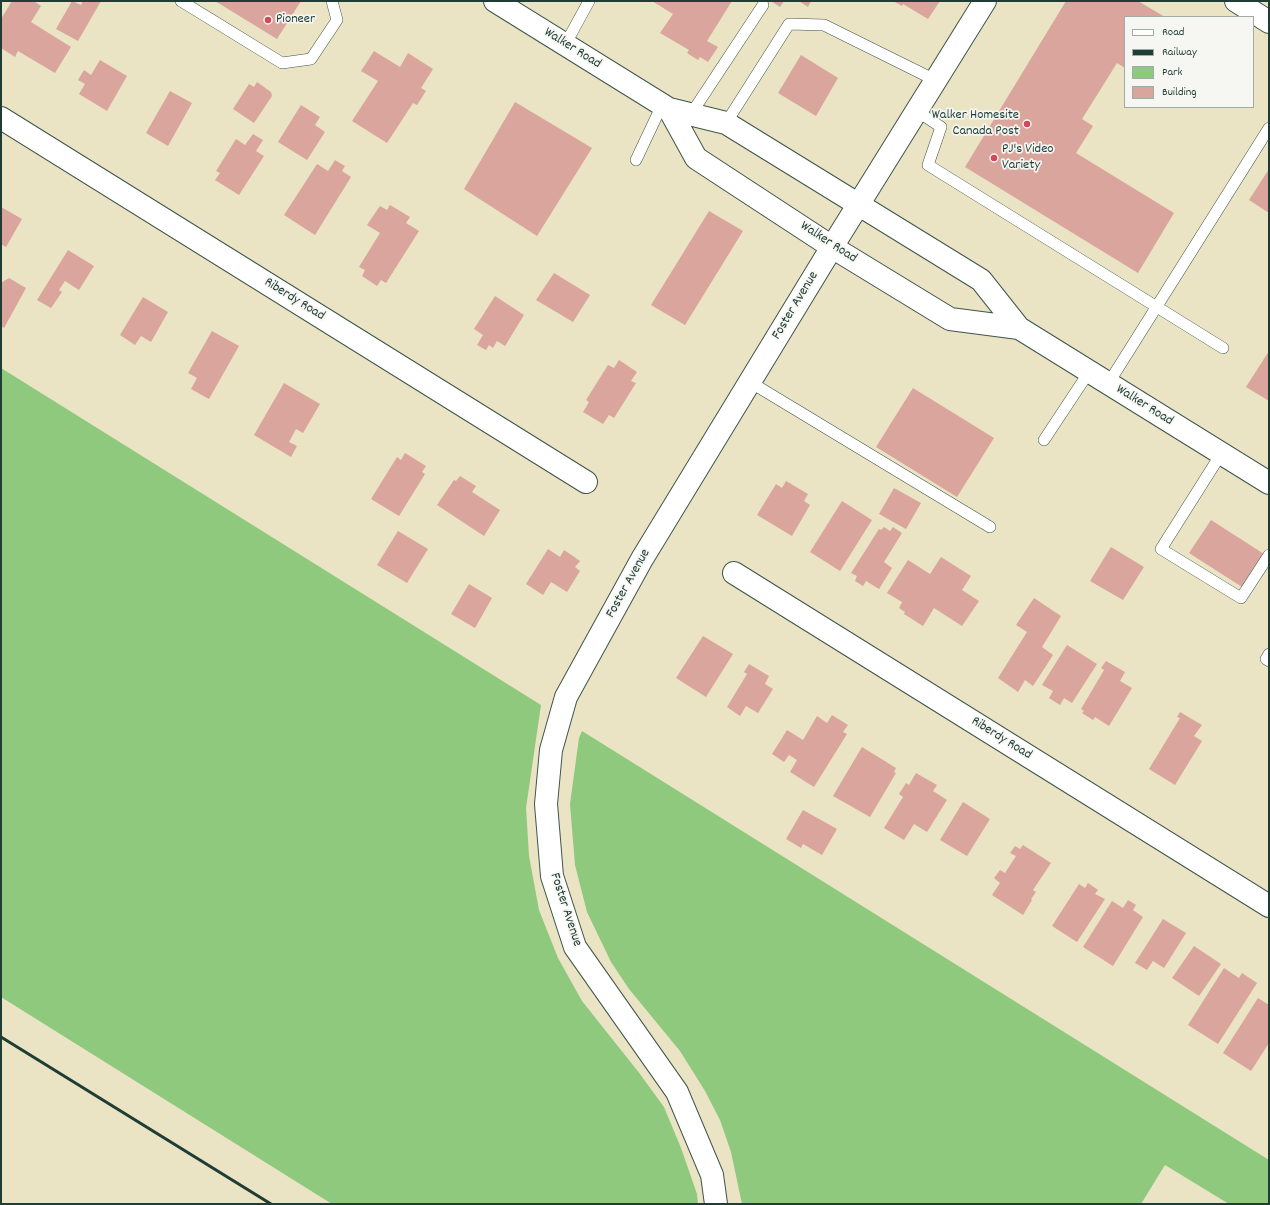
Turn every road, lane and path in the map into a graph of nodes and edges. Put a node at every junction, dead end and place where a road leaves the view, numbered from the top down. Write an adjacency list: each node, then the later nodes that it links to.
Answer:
1 (181, 1): 2 (lane)
2 (332, 1)
3 (495, 1): 9 (street, Walker Road)
4 (589, 1): 9 (lane)
5 (985, 1): 10 (street, Foster Avenue)
6 (1236, 1): 8 (street)
7 (763, 5): 13 (lane)
8 (1269, 22)
9 (566, 45): 11 (street, Walker Road)
10 (935, 80): 12 (street, Foster Avenue); 15 (lane)
11 (666, 107): 13 (street, Walker Road); 17 (lane); 19 (street, Walker Road)
12 (917, 111): 18 (street, Foster Avenue); 20 (lane)
13 (691, 114): 15 (street, Walker Road)
14 (1, 118): 28 (street, Riberdy Road)
15 (726, 123): 18 (street, Walker Road)
16 (1269, 128): 20 (lane)
17 (636, 160)
18 (859, 204): 19 (street, Foster Avenue); 21 (street, Walker Road)
19 (832, 247): 21 (street, Walker Road); 24 (street, Foster Avenue)
20 (1157, 307): 22 (lane); 25 (lane)
21 (1019, 328): 23 (street, Walker Road)
22 (1223, 348)
23 (1089, 372): 25 (street, Walker Road); 26 (lane)
24 (750, 382): 30 (lane); 36 (street, Foster Avenue)
25 (1108, 384): 27 (street, Walker Road)
26 (1044, 440)
27 (1221, 454): 29 (street, Walker Road); 31 (lane)
28 (586, 482)
29 (1269, 483)
30 (990, 527)
31 (1269, 555)
32 (734, 572): 35 (street, Riberdy Road)
33 (1269, 654): 34 (lane)
34 (1269, 661)
35 (1269, 906)
36 (716, 1204)

